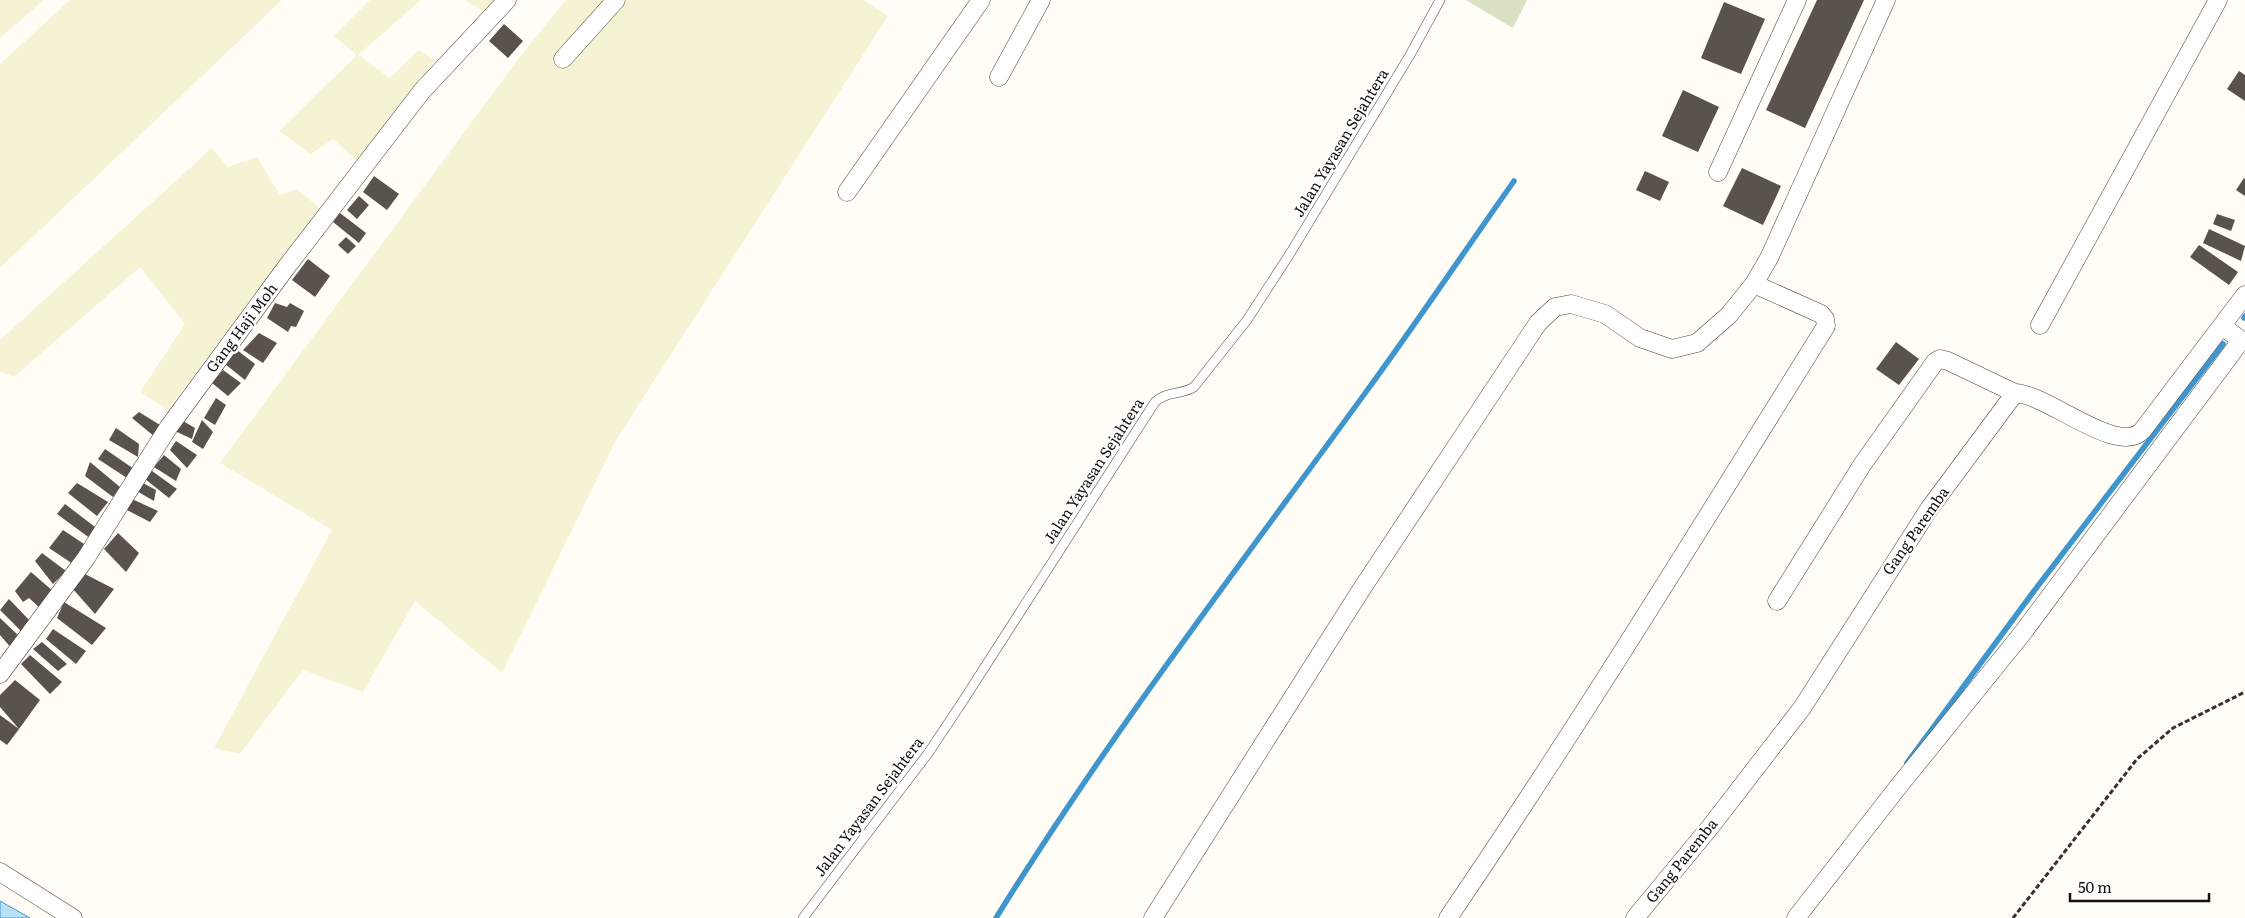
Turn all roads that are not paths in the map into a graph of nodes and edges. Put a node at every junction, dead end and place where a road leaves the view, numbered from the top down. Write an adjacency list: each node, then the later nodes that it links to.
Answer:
1 (507, 0): 20 (street, Gang Haji Moh)
2 (616, 0): 9 (street)
3 (981, 0): 12 (street)
4 (1042, 0): 10 (street)
5 (1440, 0): 23 (lane, Jalan Yayasan Sejahtera)
6 (1797, 0): 11 (street)
7 (1886, 0): 13 (street)
8 (2218, 0): 15 (street)
9 (563, 58)
10 (999, 77)
11 (1718, 172)
12 (847, 192)
13 (1754, 284): 24 (street); 25 (street)
14 (2245, 295): 16 (street)
15 (2040, 325)
16 (2222, 326): 17 (street); 18 (street)
17 (2243, 337): 27 (street)
18 (2015, 393): 19 (street); 26 (street, Gang Paremba)
19 (1777, 601)
20 (0, 674)
21 (0, 872): 22 (street)
22 (73, 918)
23 (803, 918)
24 (1153, 918)
25 (1448, 918)
26 (1635, 918)
27 (1796, 918)

